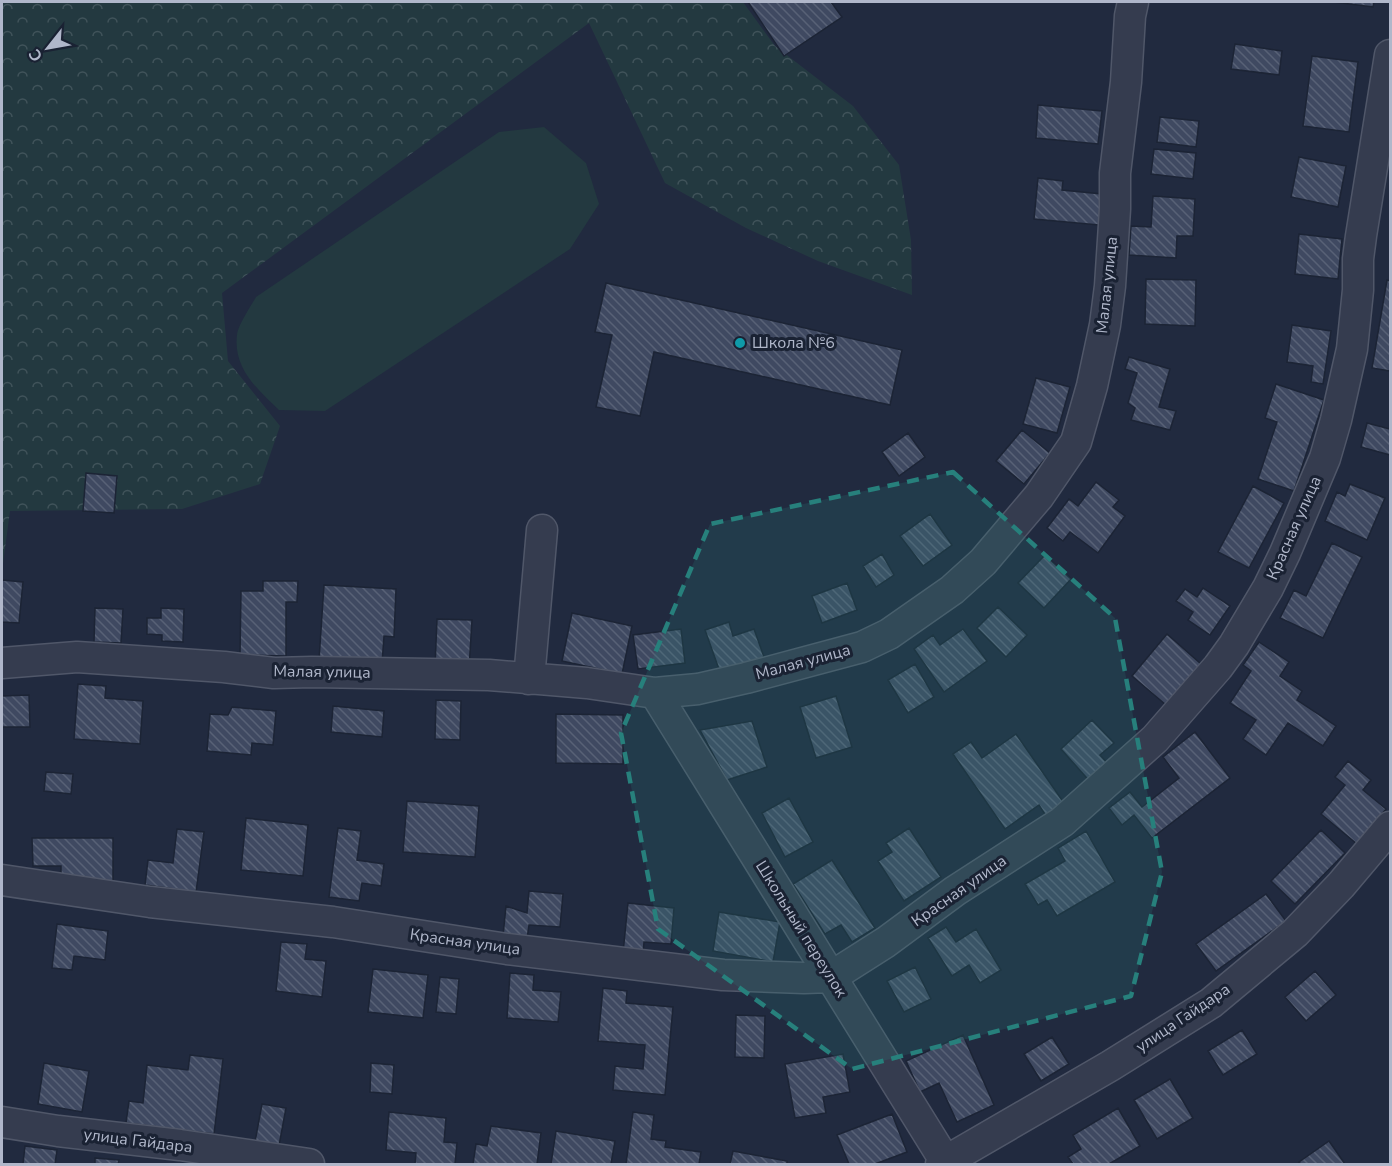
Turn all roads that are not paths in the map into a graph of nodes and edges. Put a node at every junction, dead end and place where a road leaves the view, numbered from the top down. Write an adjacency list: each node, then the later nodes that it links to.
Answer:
1 (1133, 2): 6 (street, Малая улица)
2 (1390, 55): 9 (street, Красная улица)
3 (542, 530): 5 (street)
4 (2, 663): 5 (street, Малая улица)
5 (529, 679): 6 (street, Малая улица)
6 (654, 693): 9 (street, Школьный переулок)
7 (1390, 827): 12 (street, улица Гайдара)
8 (2, 880): 9 (street, Красная улица)
9 (831, 976): 12 (street, Школьный переулок)
10 (2, 1122): 11 (street, улица Гайдара)
11 (309, 1164)
12 (944, 1164)

